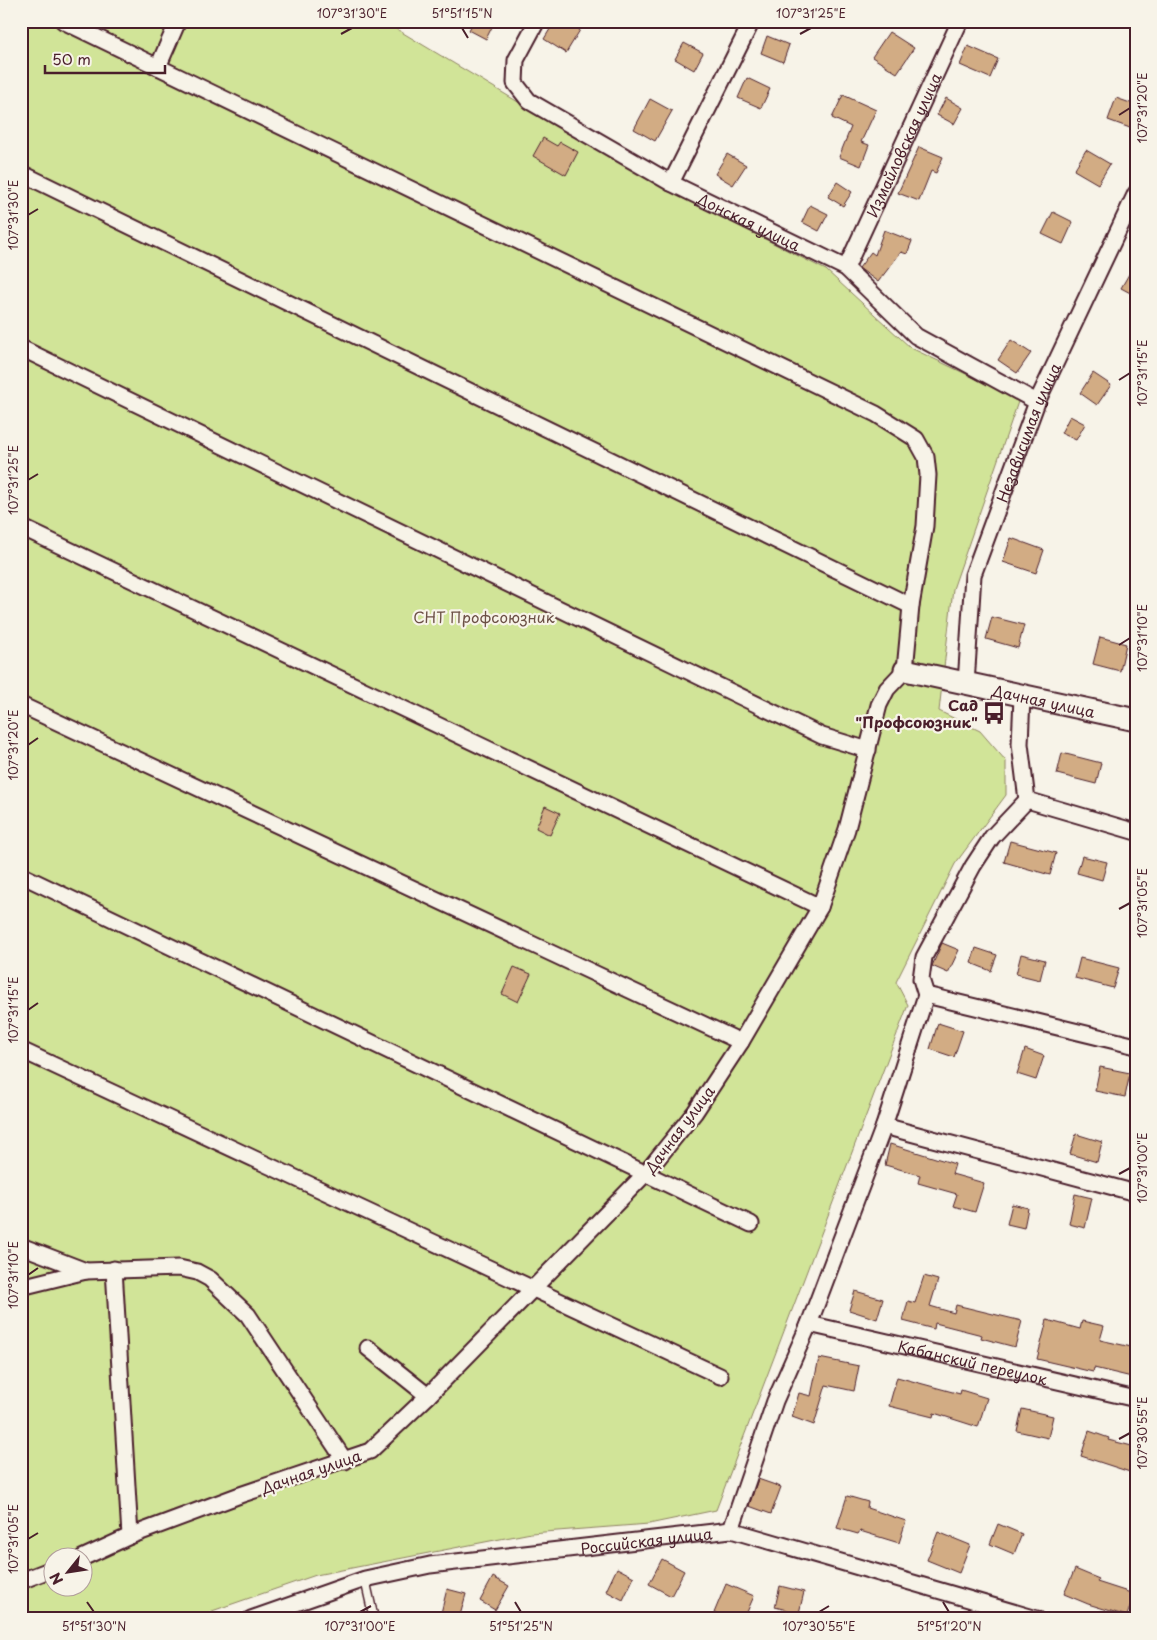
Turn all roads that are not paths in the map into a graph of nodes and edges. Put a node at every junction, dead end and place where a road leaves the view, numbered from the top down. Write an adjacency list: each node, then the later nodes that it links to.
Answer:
1 (64, 21): 6 (street)
2 (178, 21): 6 (street)
3 (537, 21): 8 (street, Донская улица)
4 (752, 21): 8 (street)
5 (960, 21): 10 (street, Измайловская улица)
6 (158, 67): 14 (street)
7 (21, 174): 14 (street)
8 (672, 183): 10 (street, Донская улица)
9 (1136, 192): 12 (street, Независимая улица)
10 (846, 268): 12 (street, Донская улица)
11 (21, 348): 20 (street)
12 (1037, 402): 16 (street, Независимая улица)
13 (21, 527): 24 (street)
14 (911, 606): 15 (street)
15 (904, 670): 16 (street, Дачная улица); 20 (street, Дачная улица)
16 (966, 684): 17 (street, Дачная улица)
17 (1022, 697): 19 (street, Дачная улица); 21 (street)
18 (21, 705): 26 (street)
19 (1135, 719)
20 (868, 750): 24 (street, Дачная улица)
21 (1027, 800): 22 (street); 25 (street)
22 (1136, 832)
23 (21, 875): 30 (street)
24 (820, 907): 26 (street, Дачная улица)
25 (926, 995): 27 (street); 29 (street)
26 (742, 1042): 30 (street, Дачная улица)
27 (1136, 1046)
28 (21, 1050): 37 (street)
29 (884, 1126): 31 (street); 38 (street)
30 (645, 1174): 32 (street); 37 (street, Дачная улица)
31 (1136, 1193)
32 (751, 1224)
33 (21, 1246): 35 (street)
34 (114, 1269): 35 (street); 43 (street); 45 (street)
35 (86, 1271): 36 (street)
36 (21, 1287)
37 (535, 1288): 40 (street); 41 (street, Дачная улица)
38 (809, 1324): 42 (street, Кабанский переулок); 44 (street)
39 (368, 1348): 41 (street)
40 (720, 1376)
41 (428, 1396): 43 (street, Дачная улица)
42 (1136, 1399)
43 (345, 1461): 45 (street, Дачная улица)
44 (731, 1530): 48 (street, Российская улица); 52 (street, Российская улица)
45 (130, 1536): 46 (street, Дачная улица)
46 (92, 1553)
47 (42, 1574): 49 (street)
48 (365, 1579): 50 (street, Российская улица); 51 (lane)
49 (21, 1581)
50 (251, 1619)
51 (374, 1619)
52 (1037, 1619)

